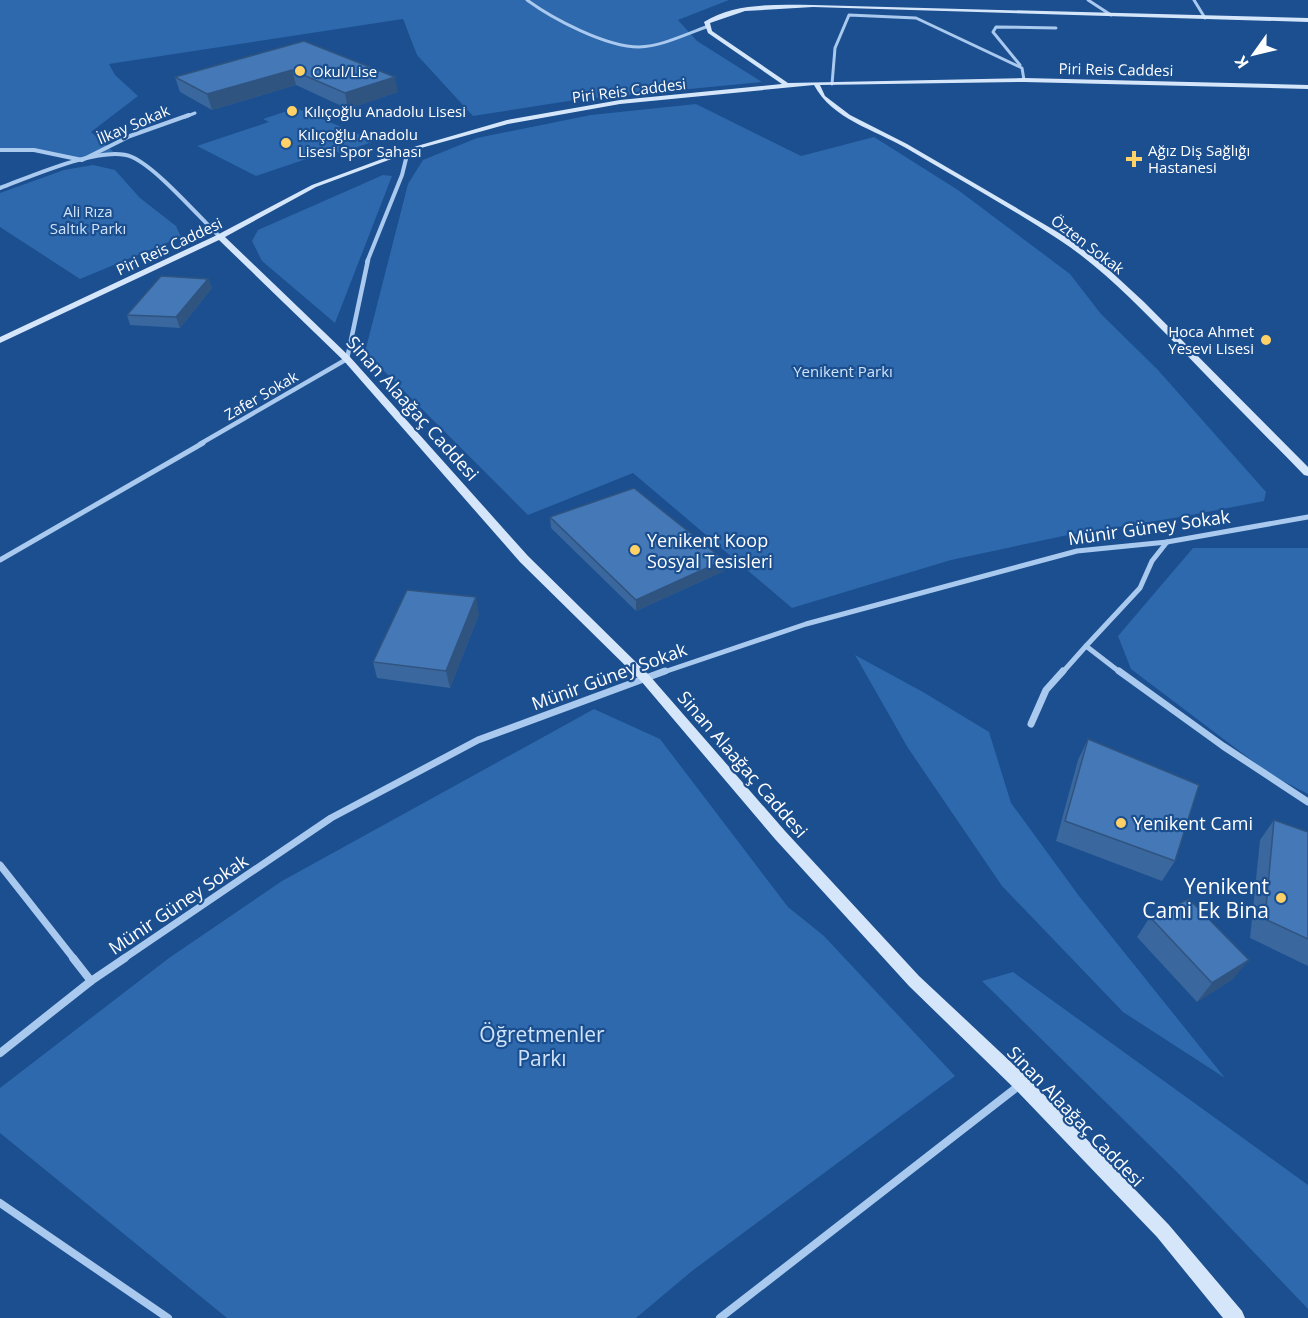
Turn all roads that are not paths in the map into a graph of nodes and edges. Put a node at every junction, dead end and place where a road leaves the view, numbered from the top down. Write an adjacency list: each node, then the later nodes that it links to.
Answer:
1 (527, 0): 7 (street)
2 (1088, 0): 4 (street)
3 (1194, 0): 5 (street)
4 (1111, 15): 5 (street); 7 (street)
5 (1205, 18): 6 (street)
6 (1308, 20)
7 (706, 27): 13 (street)
8 (1056, 28): 9 (street)
9 (1022, 68): 10 (street); 12 (street)
10 (1024, 80): 12 (street, Piri Reis Caddesi); 14 (street, Piri Reis Caddesi)
11 (816, 84): 12 (street, Piri Reis Caddesi); 13 (street, Piri Reis Caddesi); 23 (street, Özten Sokak)
12 (832, 84)
13 (787, 85): 17 (street, Piri Reis Caddesi)
14 (1308, 87)
15 (195, 113): 18 (street, İlkay Sokak)
16 (0, 150): 18 (street)
17 (408, 151): 20 (street, Piri Reis Caddesi); 22 (street)
18 (82, 160): 19 (street, İlkay Sokak); 20 (street, İlkay Sokak)
19 (0, 188)
20 (220, 237): 21 (street, Piri Reis Caddesi); 22 (street, Sinan Alaağaç Caddesi)
21 (0, 340)
22 (347, 359): 26 (street, Zafer Sokak); 28 (street, Sinan Alaağaç Caddesi)
23 (1308, 473)
24 (1308, 517): 25 (street, Münir Güney Sokak)
25 (1167, 542): 27 (street); 28 (street, Münir Güney Sokak)
26 (0, 560)
27 (1086, 646): 29 (street); 30 (street)
28 (645, 678): 32 (street, Münir Güney Sokak); 34 (street, Sinan Alaağaç Caddesi)
29 (1031, 724)
30 (1308, 802)
31 (0, 865): 32 (street)
32 (91, 981): 33 (street, Münir Güney Sokak)
33 (0, 1053)
34 (1022, 1084): 37 (street); 38 (street, Sinan Alaağaç Caddesi)
35 (0, 1203): 36 (street)
36 (168, 1318)
37 (720, 1318)
38 (1235, 1318)

